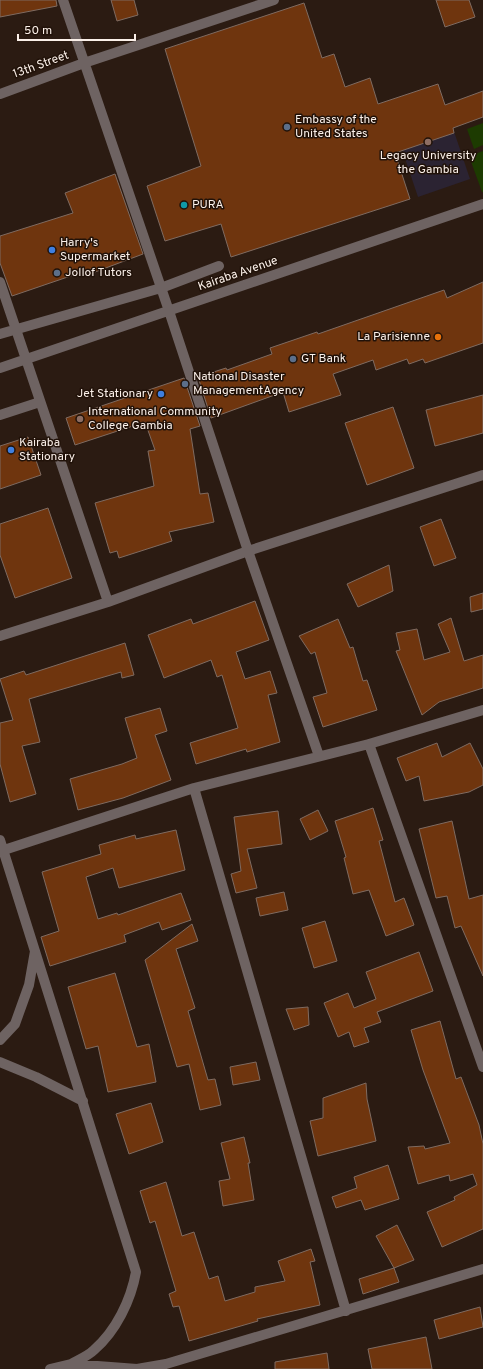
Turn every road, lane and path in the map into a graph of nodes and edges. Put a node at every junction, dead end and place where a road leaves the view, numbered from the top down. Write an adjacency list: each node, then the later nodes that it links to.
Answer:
1 (63, 0): 3 (street)
2 (274, 0): 3 (street, 13th Street)
3 (84, 63): 4 (street, 13th Street); 8 (street)
4 (0, 94)
5 (483, 204): 9 (street, Kairaba Avenue)
6 (219, 266): 8 (street)
7 (0, 282): 10 (street)
8 (161, 288): 9 (street); 10 (street)
9 (169, 311): 12 (street, Kairaba Avenue); 17 (street)
10 (15, 329): 11 (street); 12 (street)
11 (0, 334)
12 (25, 359): 13 (street, Kairaba Avenue); 14 (street)
13 (0, 368)
14 (40, 402): 15 (street); 18 (street)
15 (0, 415)
16 (483, 475): 17 (street)
17 (248, 551): 18 (street); 22 (street)
18 (108, 602): 19 (street)
19 (0, 636)
20 (483, 710): 21 (street)
21 (369, 744): 22 (street); 29 (street)
22 (319, 756): 23 (street)
23 (194, 788): 25 (street); 32 (street)
24 (0, 840): 25 (street)
25 (4, 850): 26 (street)
26 (35, 950): 27 (street); 30 (street)
27 (0, 1040)
28 (0, 1062): 30 (street)
29 (483, 1067)
30 (82, 1100): 33 (street)
31 (483, 1269): 32 (street)
32 (346, 1311): 33 (street)
33 (71, 1364): 34 (street)
34 (50, 1369)

